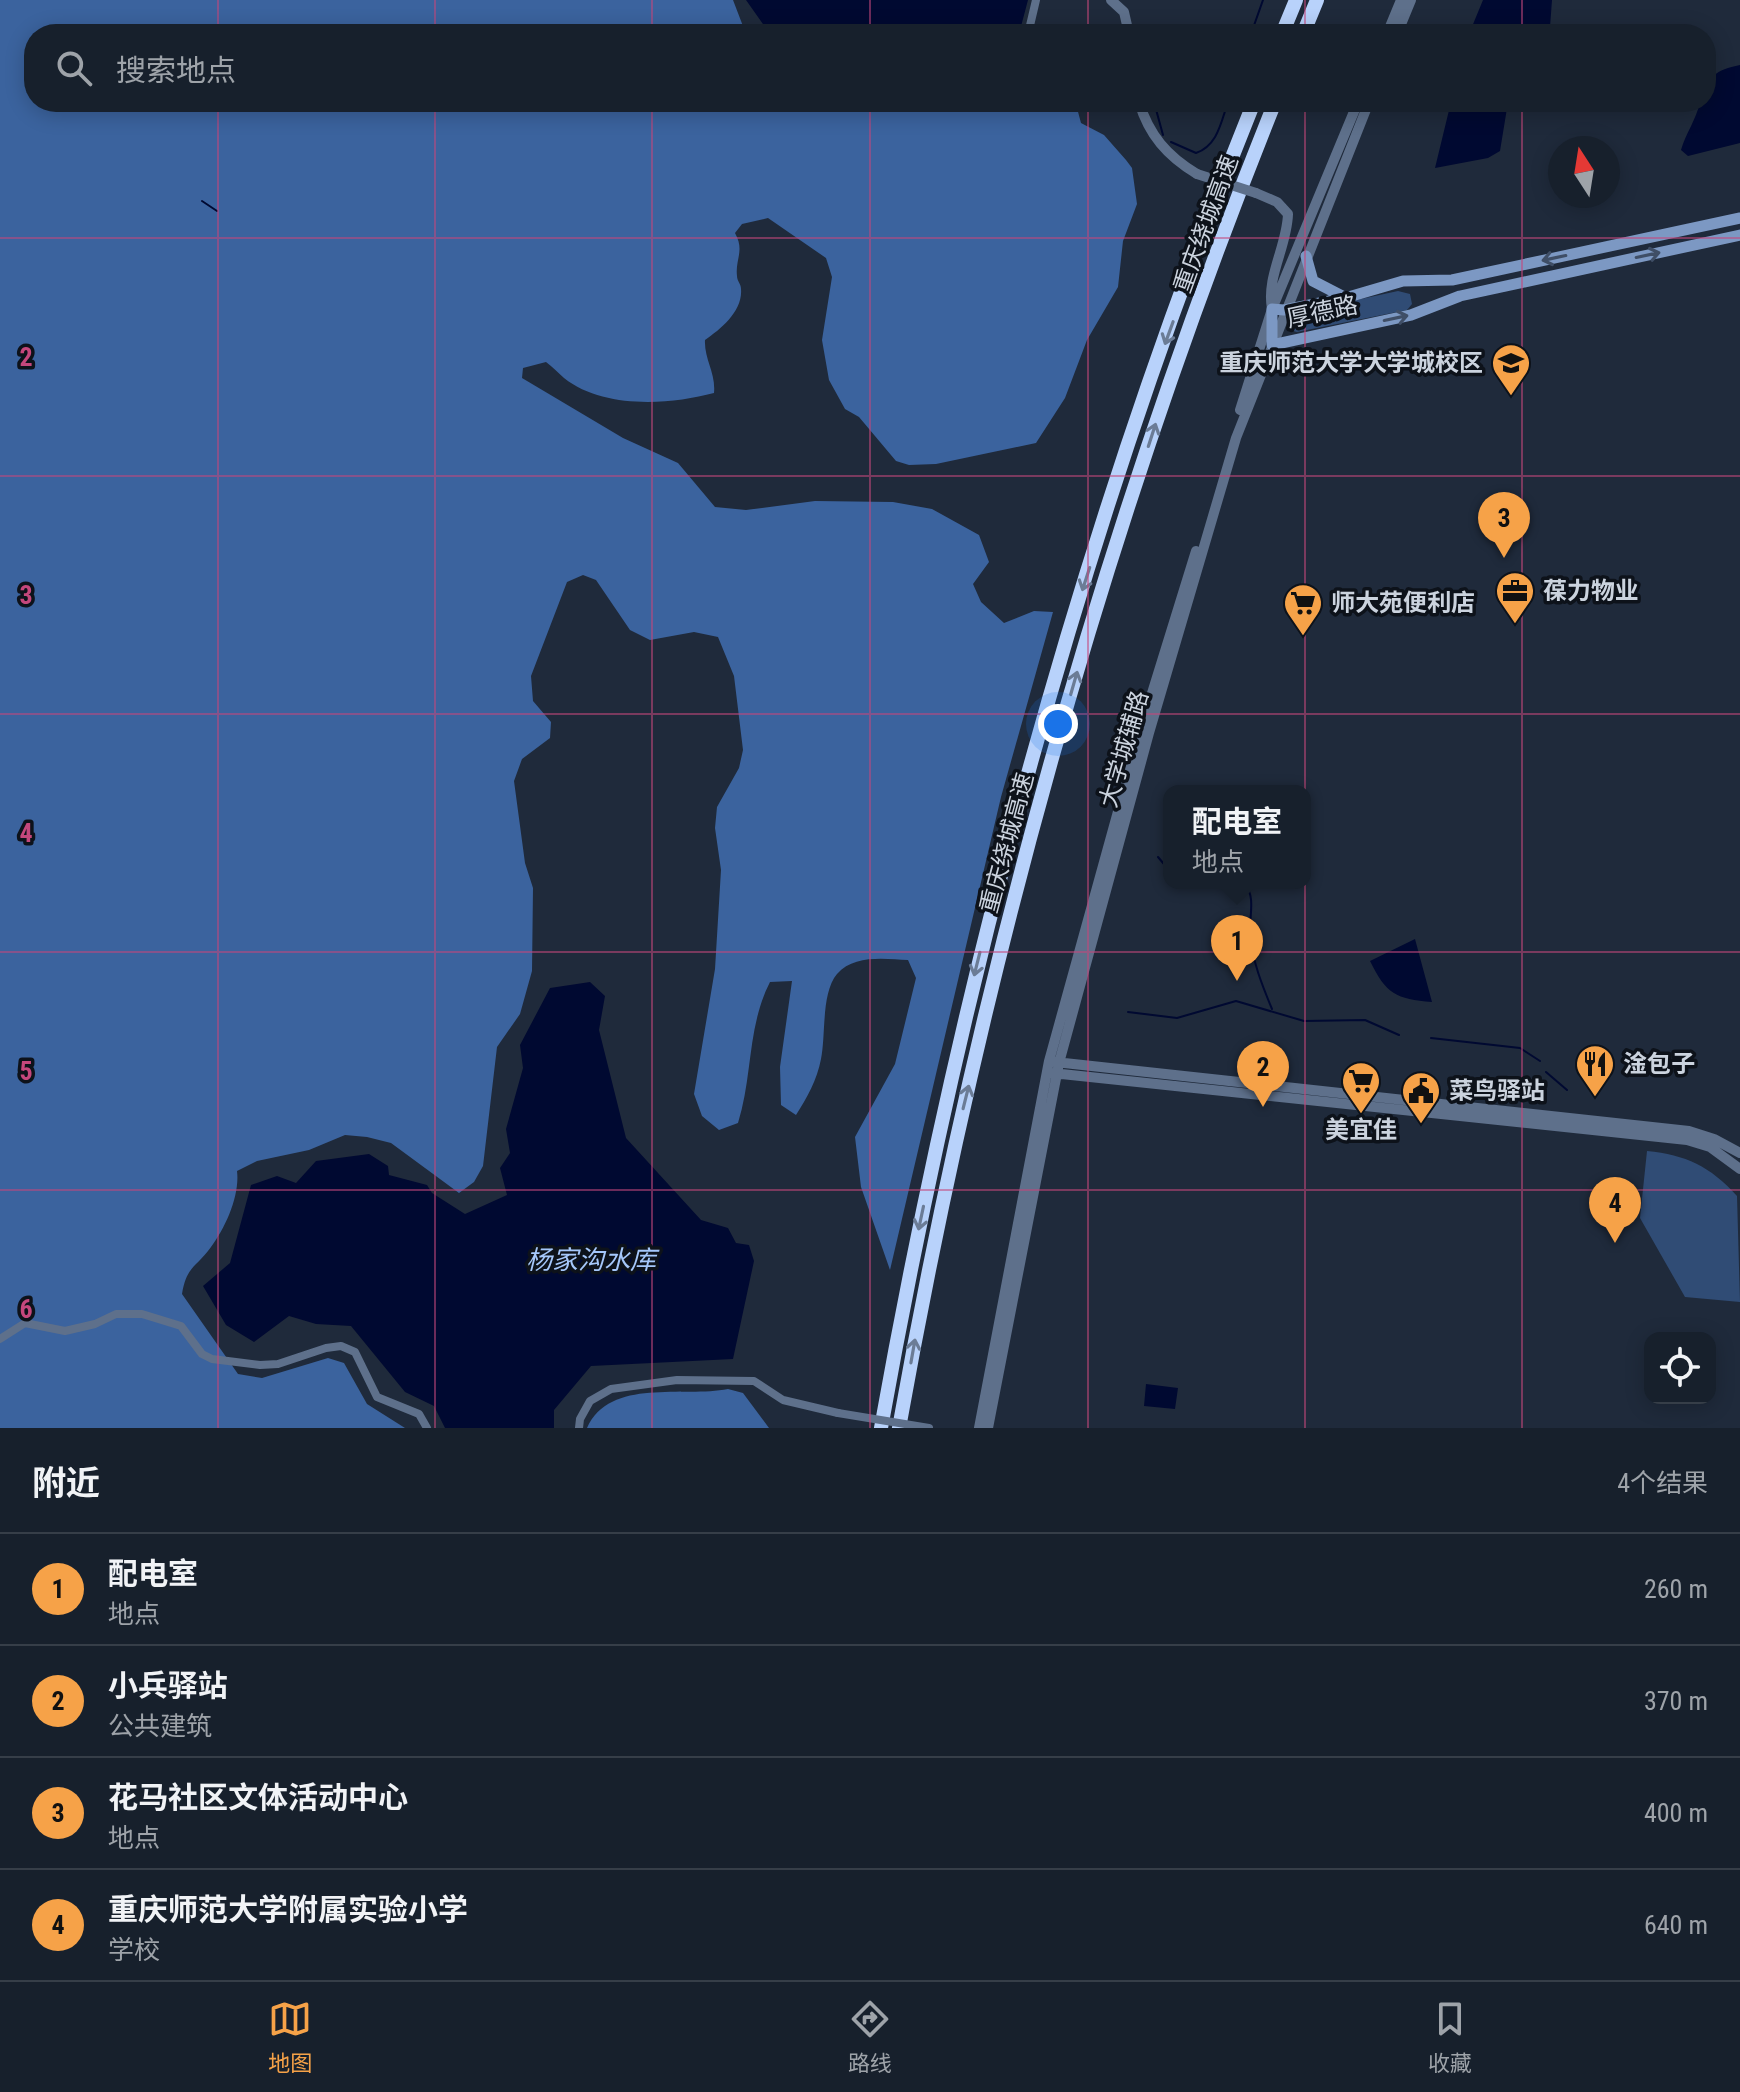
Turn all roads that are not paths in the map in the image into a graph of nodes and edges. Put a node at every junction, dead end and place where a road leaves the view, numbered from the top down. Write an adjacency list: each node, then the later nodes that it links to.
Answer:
1 (1036, 0): 7 (street)
2 (1111, 0): 8 (street)
3 (1296, 0): 9 (highway)
4 (1317, 0): 10 (highway)
5 (1401, 0): 11 (street)
6 (1411, 0): 12 (street)
7 (1030, 24)
8 (1127, 24)
9 (1286, 24)
10 (1307, 24)
11 (1391, 24)
12 (1401, 24)
13 (1142, 112): 22 (street, bridge)
14 (1250, 112): 30 (highway, 重庆绕城高速, one-way to 30)
15 (1271, 112): 31 (highway, 重庆绕城高速, one-way to 15)
16 (1354, 112): 22 (street, 大学城辅路)
17 (1365, 112): 20 (street, 大学城辅路)
18 (1740, 218): 21 (main road, 厚德路, one-way to 21)
19 (1740, 235): 23 (main road, 厚德路, one-way to 19)
20 (1306, 256): 21 (main road); 22 (street, 大学城辅路)
21 (1345, 298): 22 (main road, 厚德路)
22 (1278, 310): 23 (main road, 厚德路); 24 (street, 大学城辅路)
23 (1272, 345): 24 (street, 大学城辅路)
24 (1053, 1067): 25 (street); 26 (street); 33 (street, 大学城辅路); 34 (street, 大学城辅路)
25 (1740, 1153)
26 (1740, 1169)
27 (0, 1339): 28 (street)
28 (427, 1428)
29 (579, 1428): 32 (street, bridge)
30 (881, 1428)
31 (899, 1428)
32 (929, 1428)
33 (979, 1428)
34 (988, 1428)

